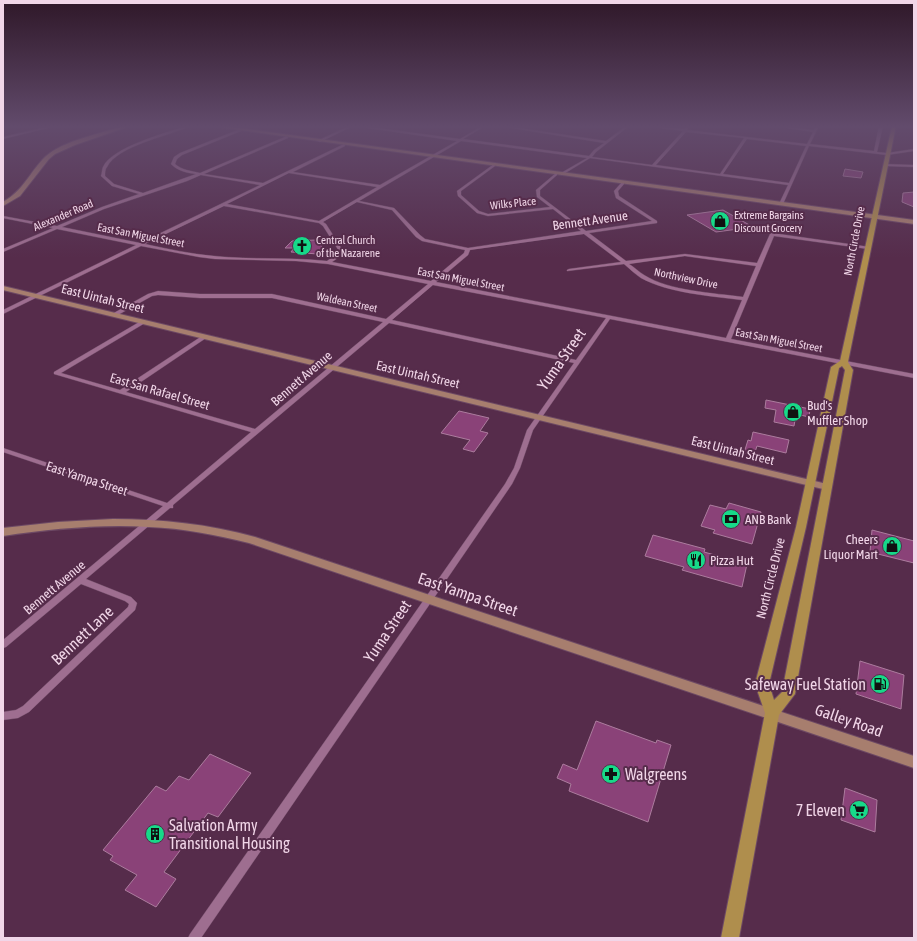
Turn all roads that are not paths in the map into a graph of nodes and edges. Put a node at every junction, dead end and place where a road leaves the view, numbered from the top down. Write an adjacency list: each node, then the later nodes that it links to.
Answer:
1 (38, 170): 24 (main road)
2 (103, 170): 22 (street)
3 (186, 170): 15 (street)
4 (211, 170): 15 (street, Alexander Road)
5 (292, 170): 14 (street)
6 (409, 170): 21 (street)
7 (487, 170): 27 (street, Wilks Place)
8 (529, 170): 16 (main road)
9 (566, 170): 16 (street, Northview Drive)
10 (682, 170): 17 (street)
11 (724, 170): 17 (street)
12 (797, 170): 20 (street)
13 (884, 170): 29 (main road, North Circle Drive)
14 (288, 172): 19 (street); 21 (street)
15 (202, 174): 19 (street); 22 (street, Alexander Road)
16 (559, 174): 18 (main road); 27 (street, Northview Drive)
17 (721, 175): 20 (street)
18 (623, 183): 26 (main road); 33 (street, Bennett Avenue)
19 (262, 184): 25 (street)
20 (790, 184): 26 (street)
21 (380, 186): 23 (street)
22 (142, 194): 32 (street, Alexander Road)
23 (356, 201): 30 (street); 36 (street)
24 (3, 204)
25 (222, 204): 30 (street); 34 (street)
26 (781, 204): 29 (main road)
27 (553, 208): 33 (street, Northview Drive)
28 (3, 217): 32 (street, East San Miguel Street)
29 (874, 217): 31 (main road); 35 (main road, North Circle Drive)
30 (320, 222): 38 (street)
31 (914, 222)
32 (56, 228): 34 (street, East San Miguel Street); 37 (street, Alexander Road)
33 (586, 233): 36 (street, Bennett Avenue); 39 (street, Northview Drive)
34 (138, 245): 38 (street, East San Miguel Street); 44 (street)
35 (868, 248): 40 (street); 54 (main road, North Circle Drive)
36 (468, 249): 42 (street, Bennett Avenue)
37 (3, 251)
38 (328, 263): 42 (street, East San Miguel Street)
39 (625, 263): 40 (street); 41 (street); 45 (street, Northview Drive)
40 (759, 265): 45 (street)
41 (569, 270)
42 (431, 283): 48 (street, East San Miguel Street); 49 (street, Bennett Avenue)
43 (3, 288): 44 (main road, East Uintah Street)
44 (35, 296): 46 (street); 47 (main road, East Uintah Street)
45 (745, 299): 52 (street)
46 (3, 312)
47 (114, 315): 49 (street, Waldean Street); 50 (main road, East Uintah Street)
48 (609, 317): 52 (street, East San Miguel Street); 53 (street, Yuma Street)
49 (386, 320): 53 (street, Waldean Street); 55 (street, Bennett Avenue)
50 (143, 322): 51 (main road, East Uintah Street); 57 (street, East San Rafael Street)
51 (204, 337): 55 (main road, East Uintah Street); 57 (street)
52 (728, 340): 54 (street, East San Miguel Street)
53 (577, 362): 58 (street, Yuma Street)
54 (844, 362): 56 (street, East San Miguel Street); 61 (main road, North Circle Drive); 62 (main road, North Circle Drive)
55 (331, 368): 58 (main road, East Uintah Street); 59 (street, Bennett Avenue)
56 (914, 376)
57 (121, 392): 59 (street, East San Rafael Street)
58 (539, 418): 61 (main road, East Uintah Street); 67 (street, Yuma Street)
59 (257, 432): 63 (street, Bennett Avenue)
60 (3, 450): 63 (street, East Yampa Street)
61 (810, 484): 62 (main road, East Uintah Street); 69 (main road, North Circle Drive)
62 (827, 488): 69 (main road, North Circle Drive)
63 (170, 506): 64 (street, Bennett Avenue)
64 (149, 523): 65 (main road, East Yampa Street); 66 (street, Bennett Avenue); 67 (main road, East Yampa Street)
65 (3, 532)
66 (80, 580): 68 (street, Bennett Avenue); 70 (street, Bennett Lane)
67 (427, 598): 69 (main road, East Yampa Street); 72 (street, Yuma Street)
68 (3, 645)
69 (772, 713): 71 (main road, Galley Road); 73 (main road, North Circle Drive)
70 (3, 716)
71 (914, 762)
72 (194, 938)
73 (730, 938)

